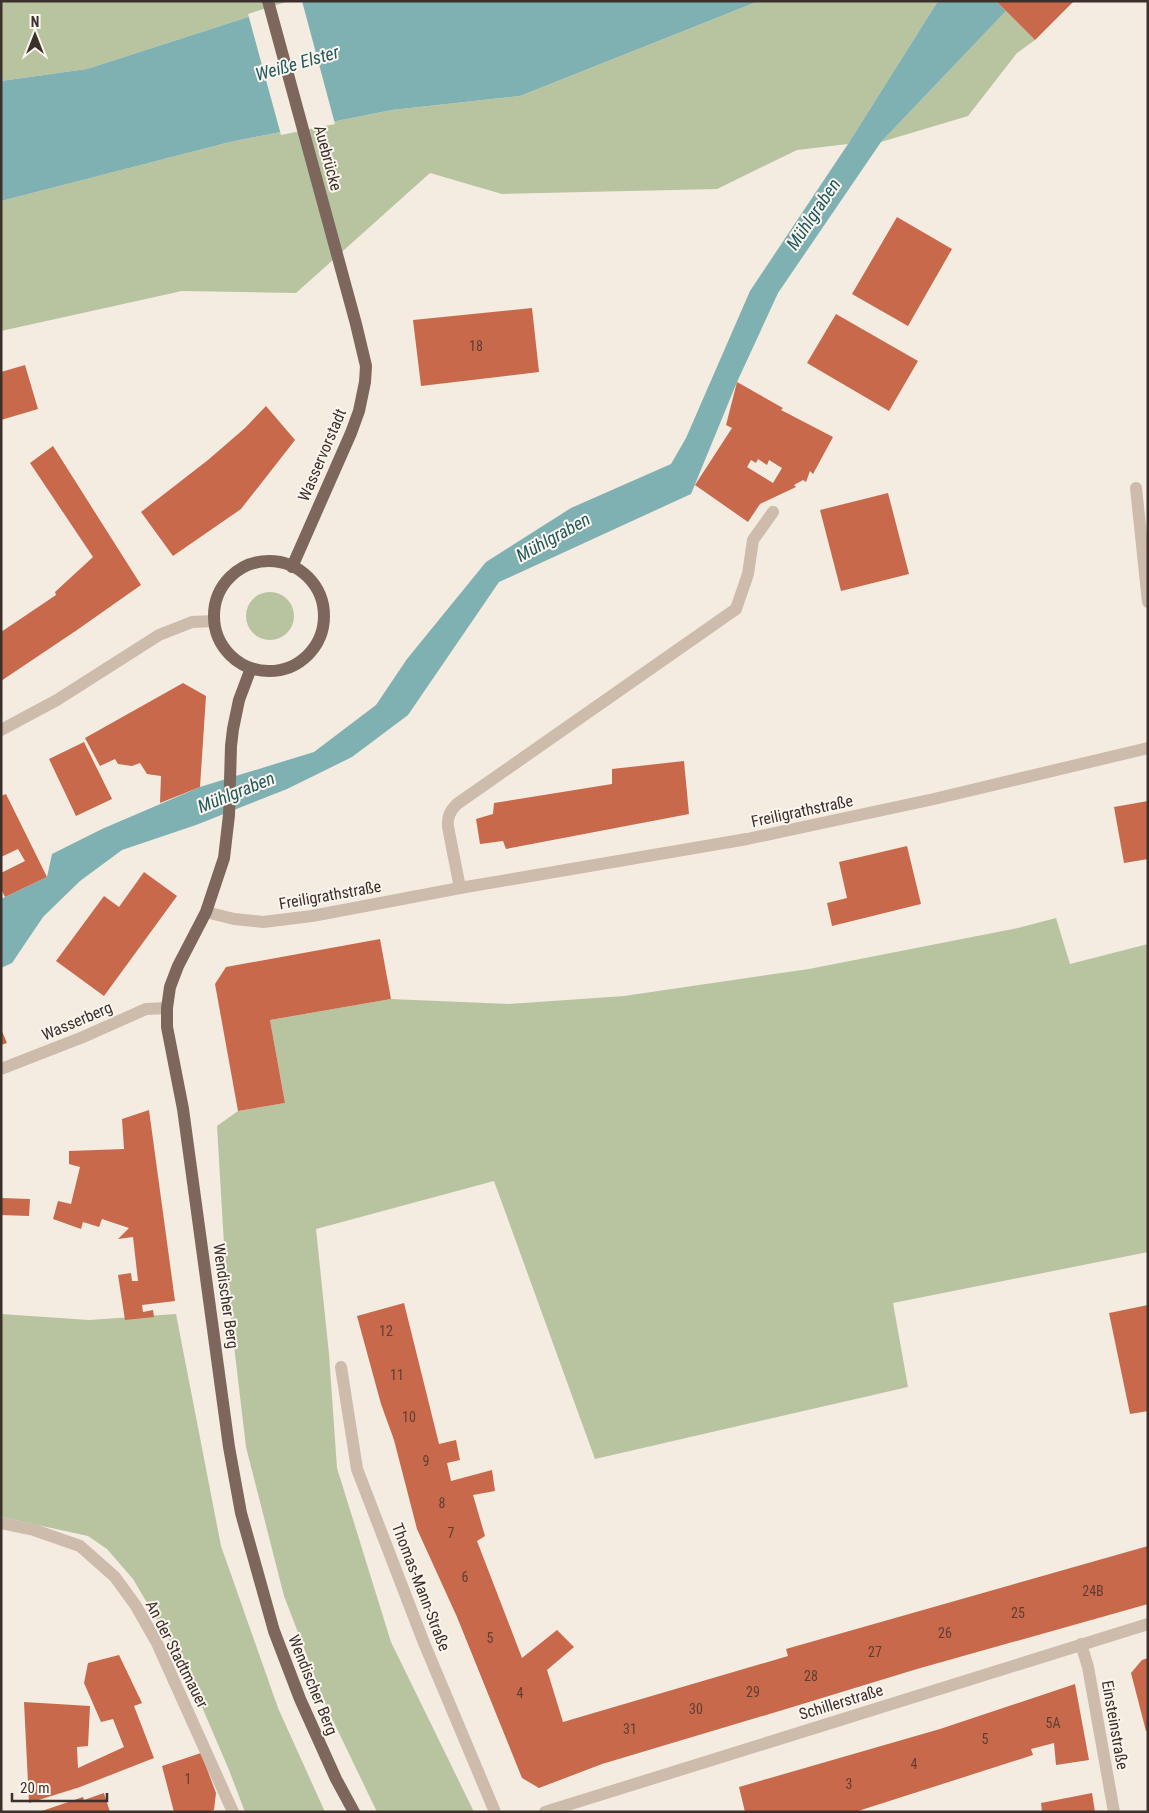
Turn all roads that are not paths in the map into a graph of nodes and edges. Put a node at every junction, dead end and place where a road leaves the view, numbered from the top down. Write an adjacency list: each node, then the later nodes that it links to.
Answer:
1 (268, 1): 2 (main road, Auebrücke)
2 (356, 324): 5 (main road, Wasservorstadt)
3 (1136, 488): 6 (street)
4 (774, 512): 11 (street)
5 (292, 567): 7 (main road); 8 (main road)
6 (1148, 602)
7 (214, 621): 8 (main road); 9 (street)
8 (251, 668): 12 (main road, Wendischer Berg)
9 (1, 730)
10 (1148, 748): 11 (street, Freiligrathstraße)
11 (460, 888): 12 (street, Freiligrathstraße)
12 (206, 912): 13 (main road, Wendischer Berg)
13 (167, 1008): 14 (street, Wasserberg); 20 (main road, Wendischer Berg)
14 (1, 1069)
15 (341, 1367): 21 (street, Thomas-Mann-Straße)
16 (1, 1523): 19 (street, An der Stadtmauer)
17 (1148, 1624): 18 (street, Schillerstraße)
18 (1081, 1644): 22 (street, Schillerstraße); 23 (street, Einsteinstraße)
19 (233, 1812)
20 (354, 1812)
21 (495, 1812)
22 (545, 1812)
23 (1114, 1812)

